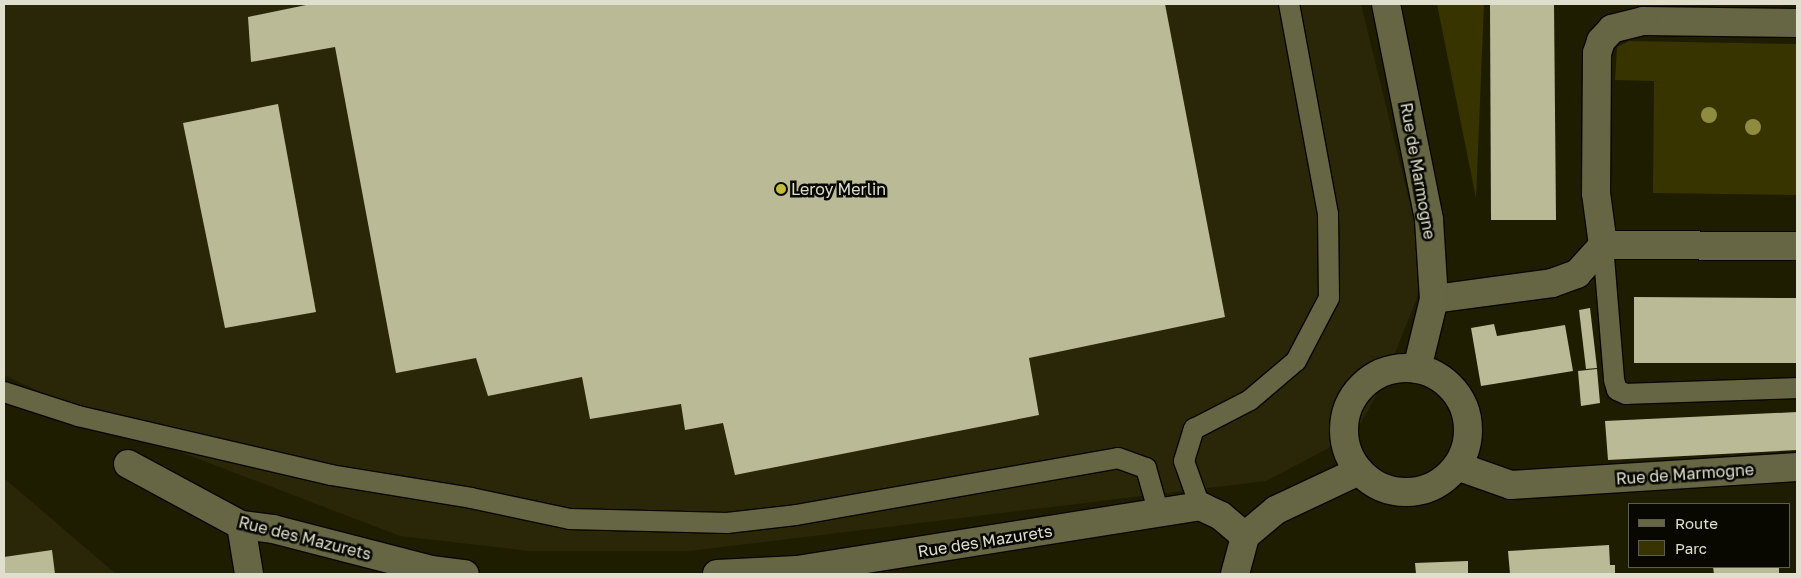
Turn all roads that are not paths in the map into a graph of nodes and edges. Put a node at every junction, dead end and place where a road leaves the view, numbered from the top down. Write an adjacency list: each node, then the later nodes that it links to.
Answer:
1 (1290, 4): 14 (lane)
2 (1386, 4): 6 (street, Rue de Marmogne)
3 (1797, 23): 4 (street)
4 (1603, 245): 5 (street); 6 (street); 8 (lane)
5 (1797, 246)
6 (1434, 299): 7 (street, Rue de Marmogne)
7 (1417, 369): 11 (street); 13 (street)
8 (1797, 388)
9 (4, 392): 15 (lane)
10 (128, 464): 16 (street, Rue des Mazurets)
11 (1457, 466): 12 (street, Rue de Marmogne); 13 (street)
12 (1797, 468)
13 (1358, 471): 17 (street)
14 (1200, 506): 15 (street, Rue des Mazurets); 17 (street)
15 (1159, 514): 20 (street, Rue des Mazurets)
16 (241, 525): 18 (street); 19 (street, Rue des Mazurets)
17 (1244, 536): 21 (street)
18 (249, 574)
19 (465, 574)
20 (717, 574)
21 (1235, 574)

